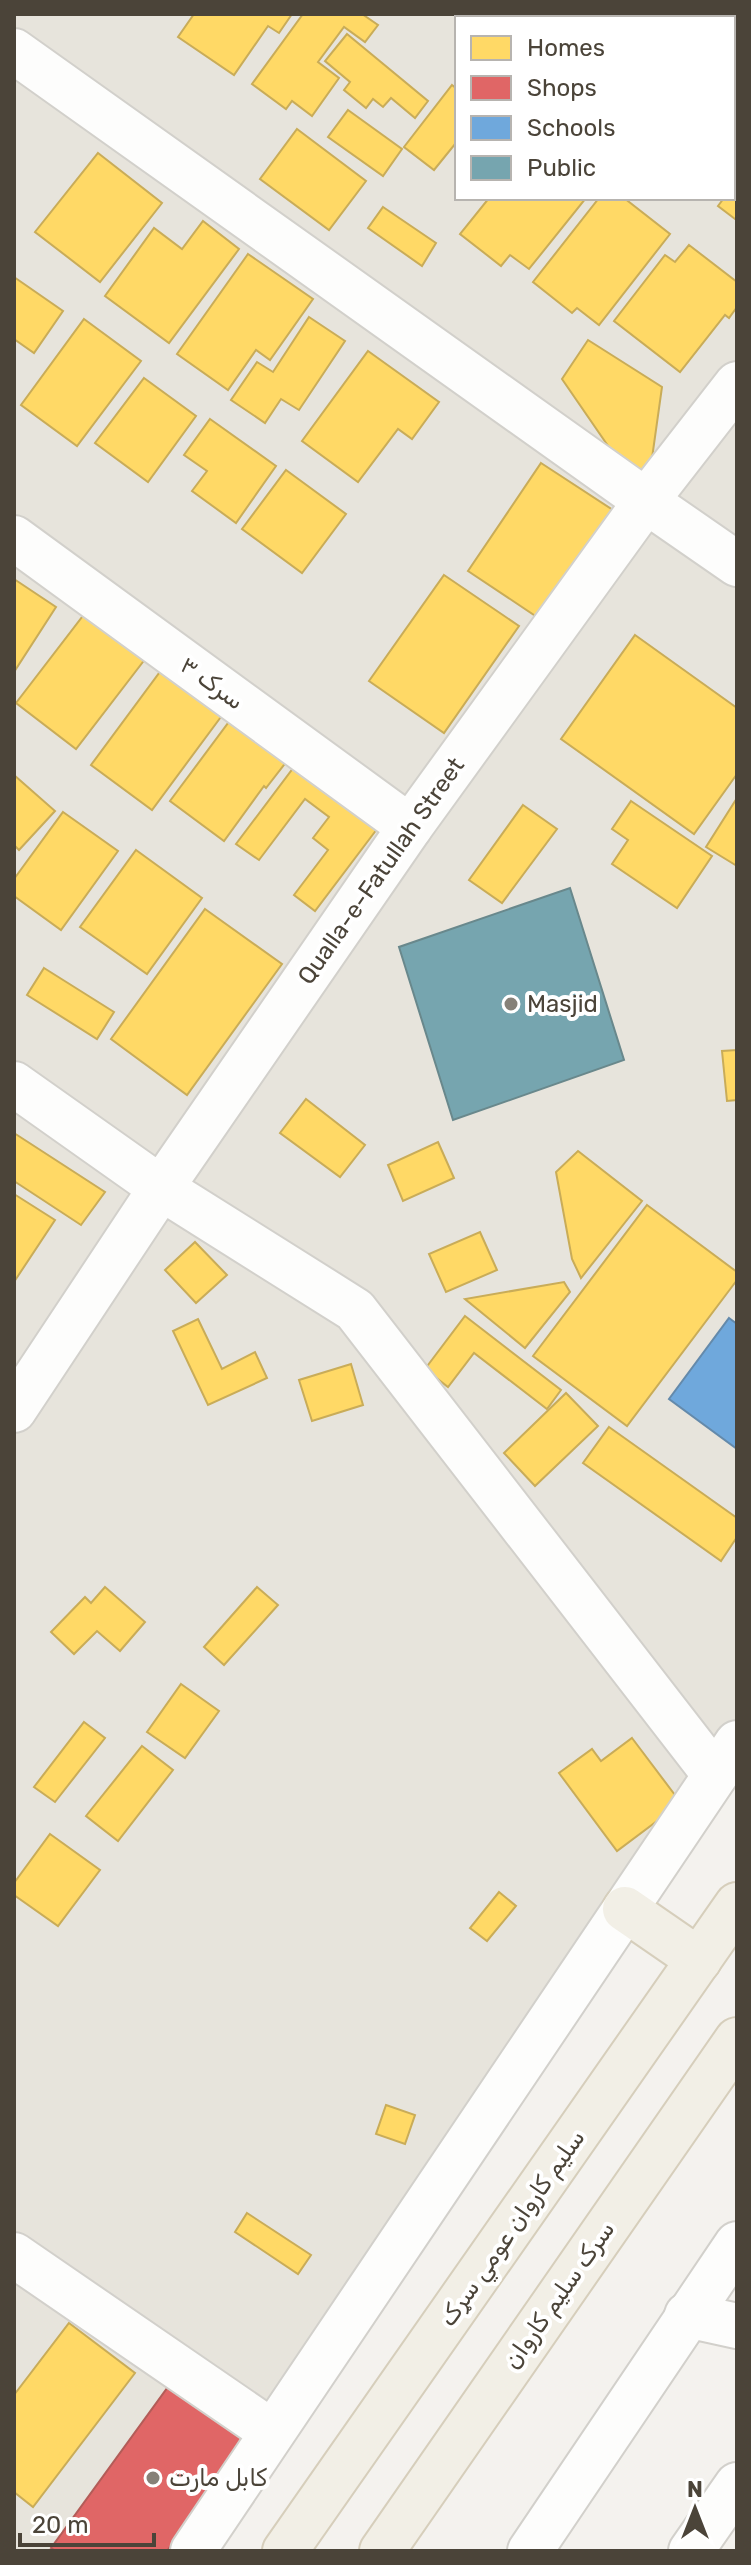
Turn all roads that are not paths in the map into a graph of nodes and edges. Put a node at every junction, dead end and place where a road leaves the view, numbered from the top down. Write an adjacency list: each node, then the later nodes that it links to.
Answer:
1 (14, 51): 3 (street)
2 (737, 384): 3 (street, Qualla-e-Fatullah Street)
3 (646, 501): 5 (street); 6 (street, Qualla-e-Fatullah Street)
4 (14, 538): 6 (street, سرک ۳)
5 (737, 564)
6 (410, 827): 8 (street, Qualla-e-Fatullah Street)
7 (14, 1084): 8 (street)
8 (161, 1188): 9 (street, Qualla-e-Fatullah Street); 10 (street)
9 (14, 1410)
10 (726, 1759): 12 (street)
11 (737, 1905): 13 (main road, سلیم کاروان عومي سړک)
12 (625, 1909): 13 (main road); 19 (street)
13 (699, 1960): 22 (main road, سلیم کاروان عومي سړک)
14 (737, 2040): 23 (main road, سرک سلیم کاروان)
15 (737, 2244): 17 (street)
16 (14, 2255): 19 (street)
17 (687, 2315): 18 (street); 24 (street)
18 (737, 2326)
19 (272, 2432): 21 (street)
20 (737, 2485): 25 (street)
21 (193, 2551)
22 (285, 2551)
23 (382, 2551)
24 (530, 2551)
25 (691, 2551)

